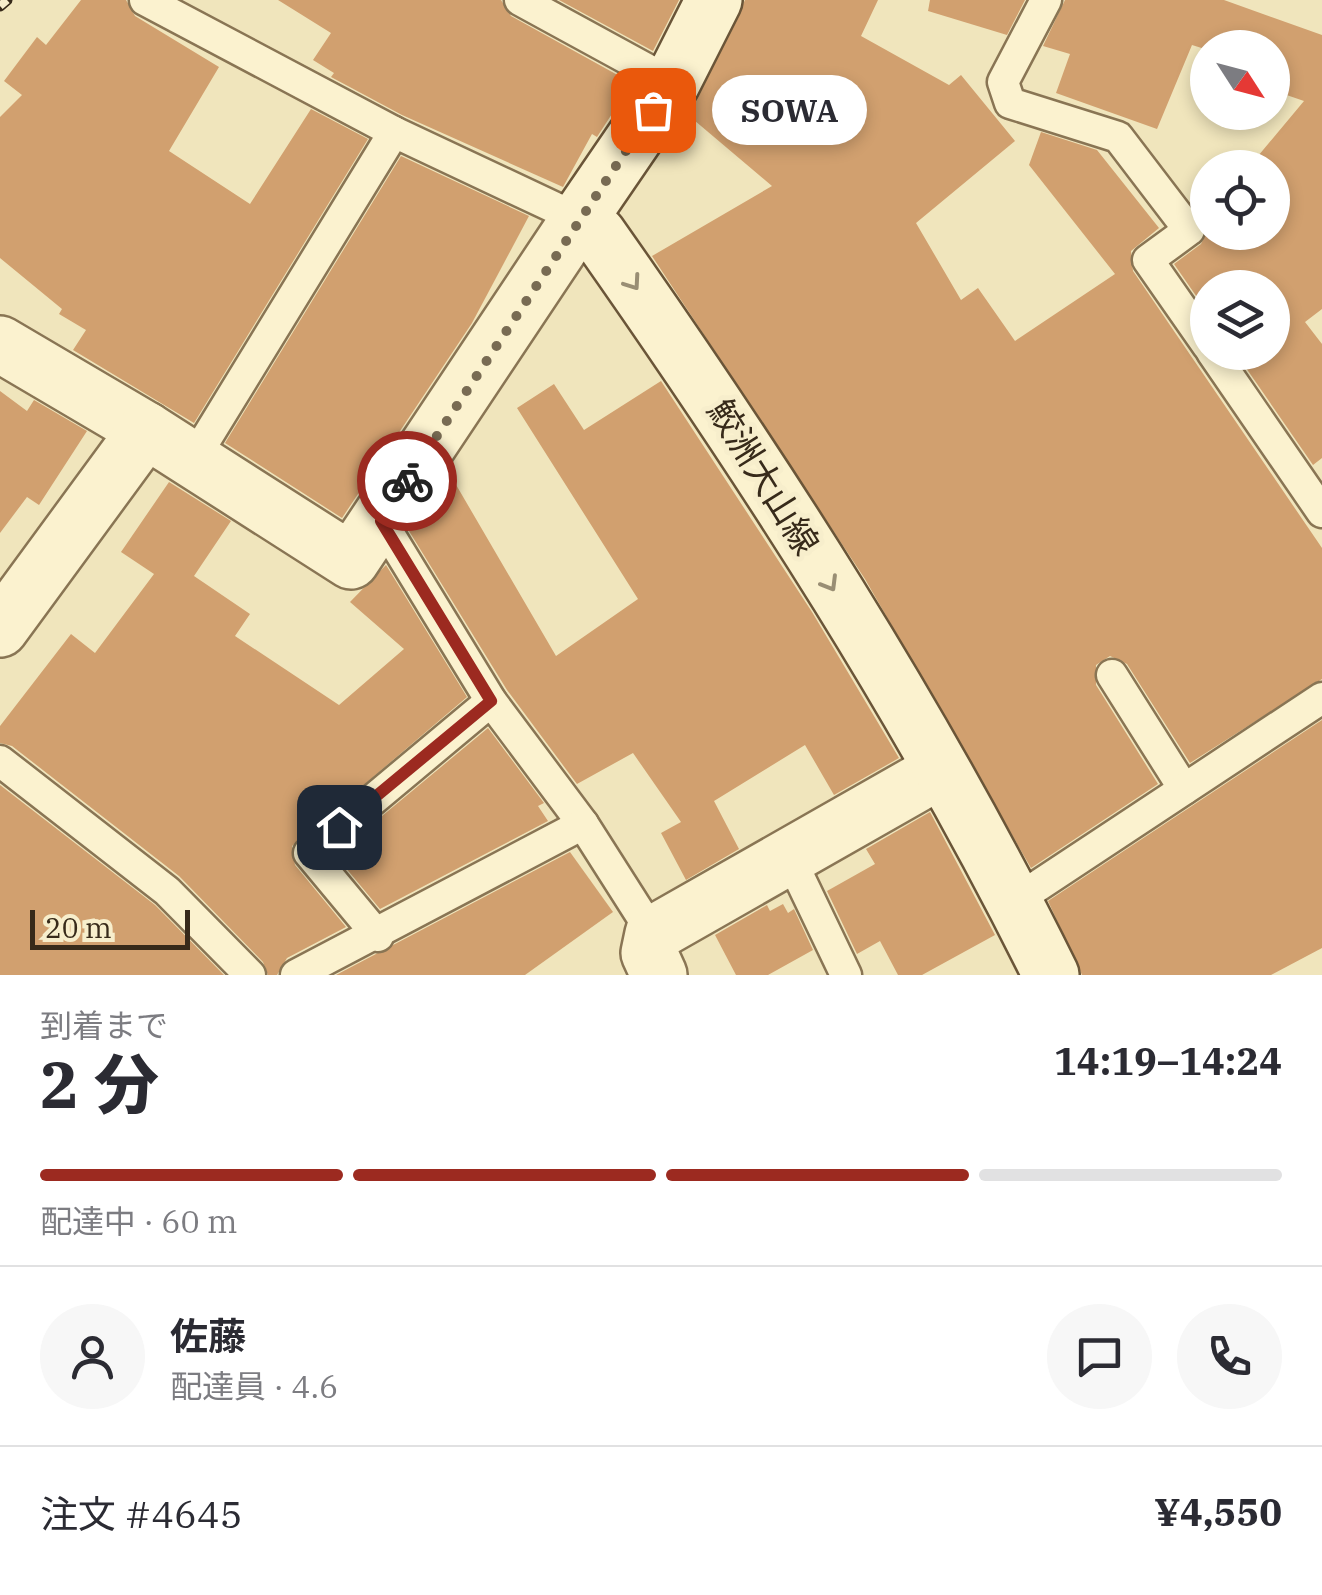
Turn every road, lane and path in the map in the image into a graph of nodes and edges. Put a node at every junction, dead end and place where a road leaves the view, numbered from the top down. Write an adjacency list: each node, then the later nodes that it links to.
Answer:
1 (145, 0): 6 (lane)
2 (520, 0): 5 (lane)
3 (714, 0): 5 (street)
4 (1046, 0): 8 (lane)
5 (672, 83): 7 (street)
6 (394, 132): 7 (lane); 12 (lane)
7 (579, 220): 14 (street); 20 (street, 鮫洲大山線, one-way to 20)
8 (1190, 320)
9 (0, 344): 11 (street)
10 (1224, 370): 13 (lane)
11 (146, 430): 12 (street); 15 (street)
12 (193, 460): 14 (street)
13 (1322, 512)
14 (381, 521): 18 (lane)
15 (0, 628)
16 (1112, 676): 21 (lane)
17 (1322, 698): 21 (lane)
18 (491, 701): 22 (lane); 25 (lane)
19 (0, 761): 27 (lane)
20 (941, 770): 23 (street); 24 (street, 鮫洲大山線)
21 (1184, 789): 24 (lane)
22 (583, 824): 25 (lane); 26 (lane)
23 (789, 856): 26 (street); 29 (lane)
24 (1015, 902): 30 (street, 鮫洲大山線)
25 (378, 936): 28 (lane)
26 (656, 954)
27 (250, 975)
28 (296, 975)
29 (846, 975)
30 (1050, 975)

